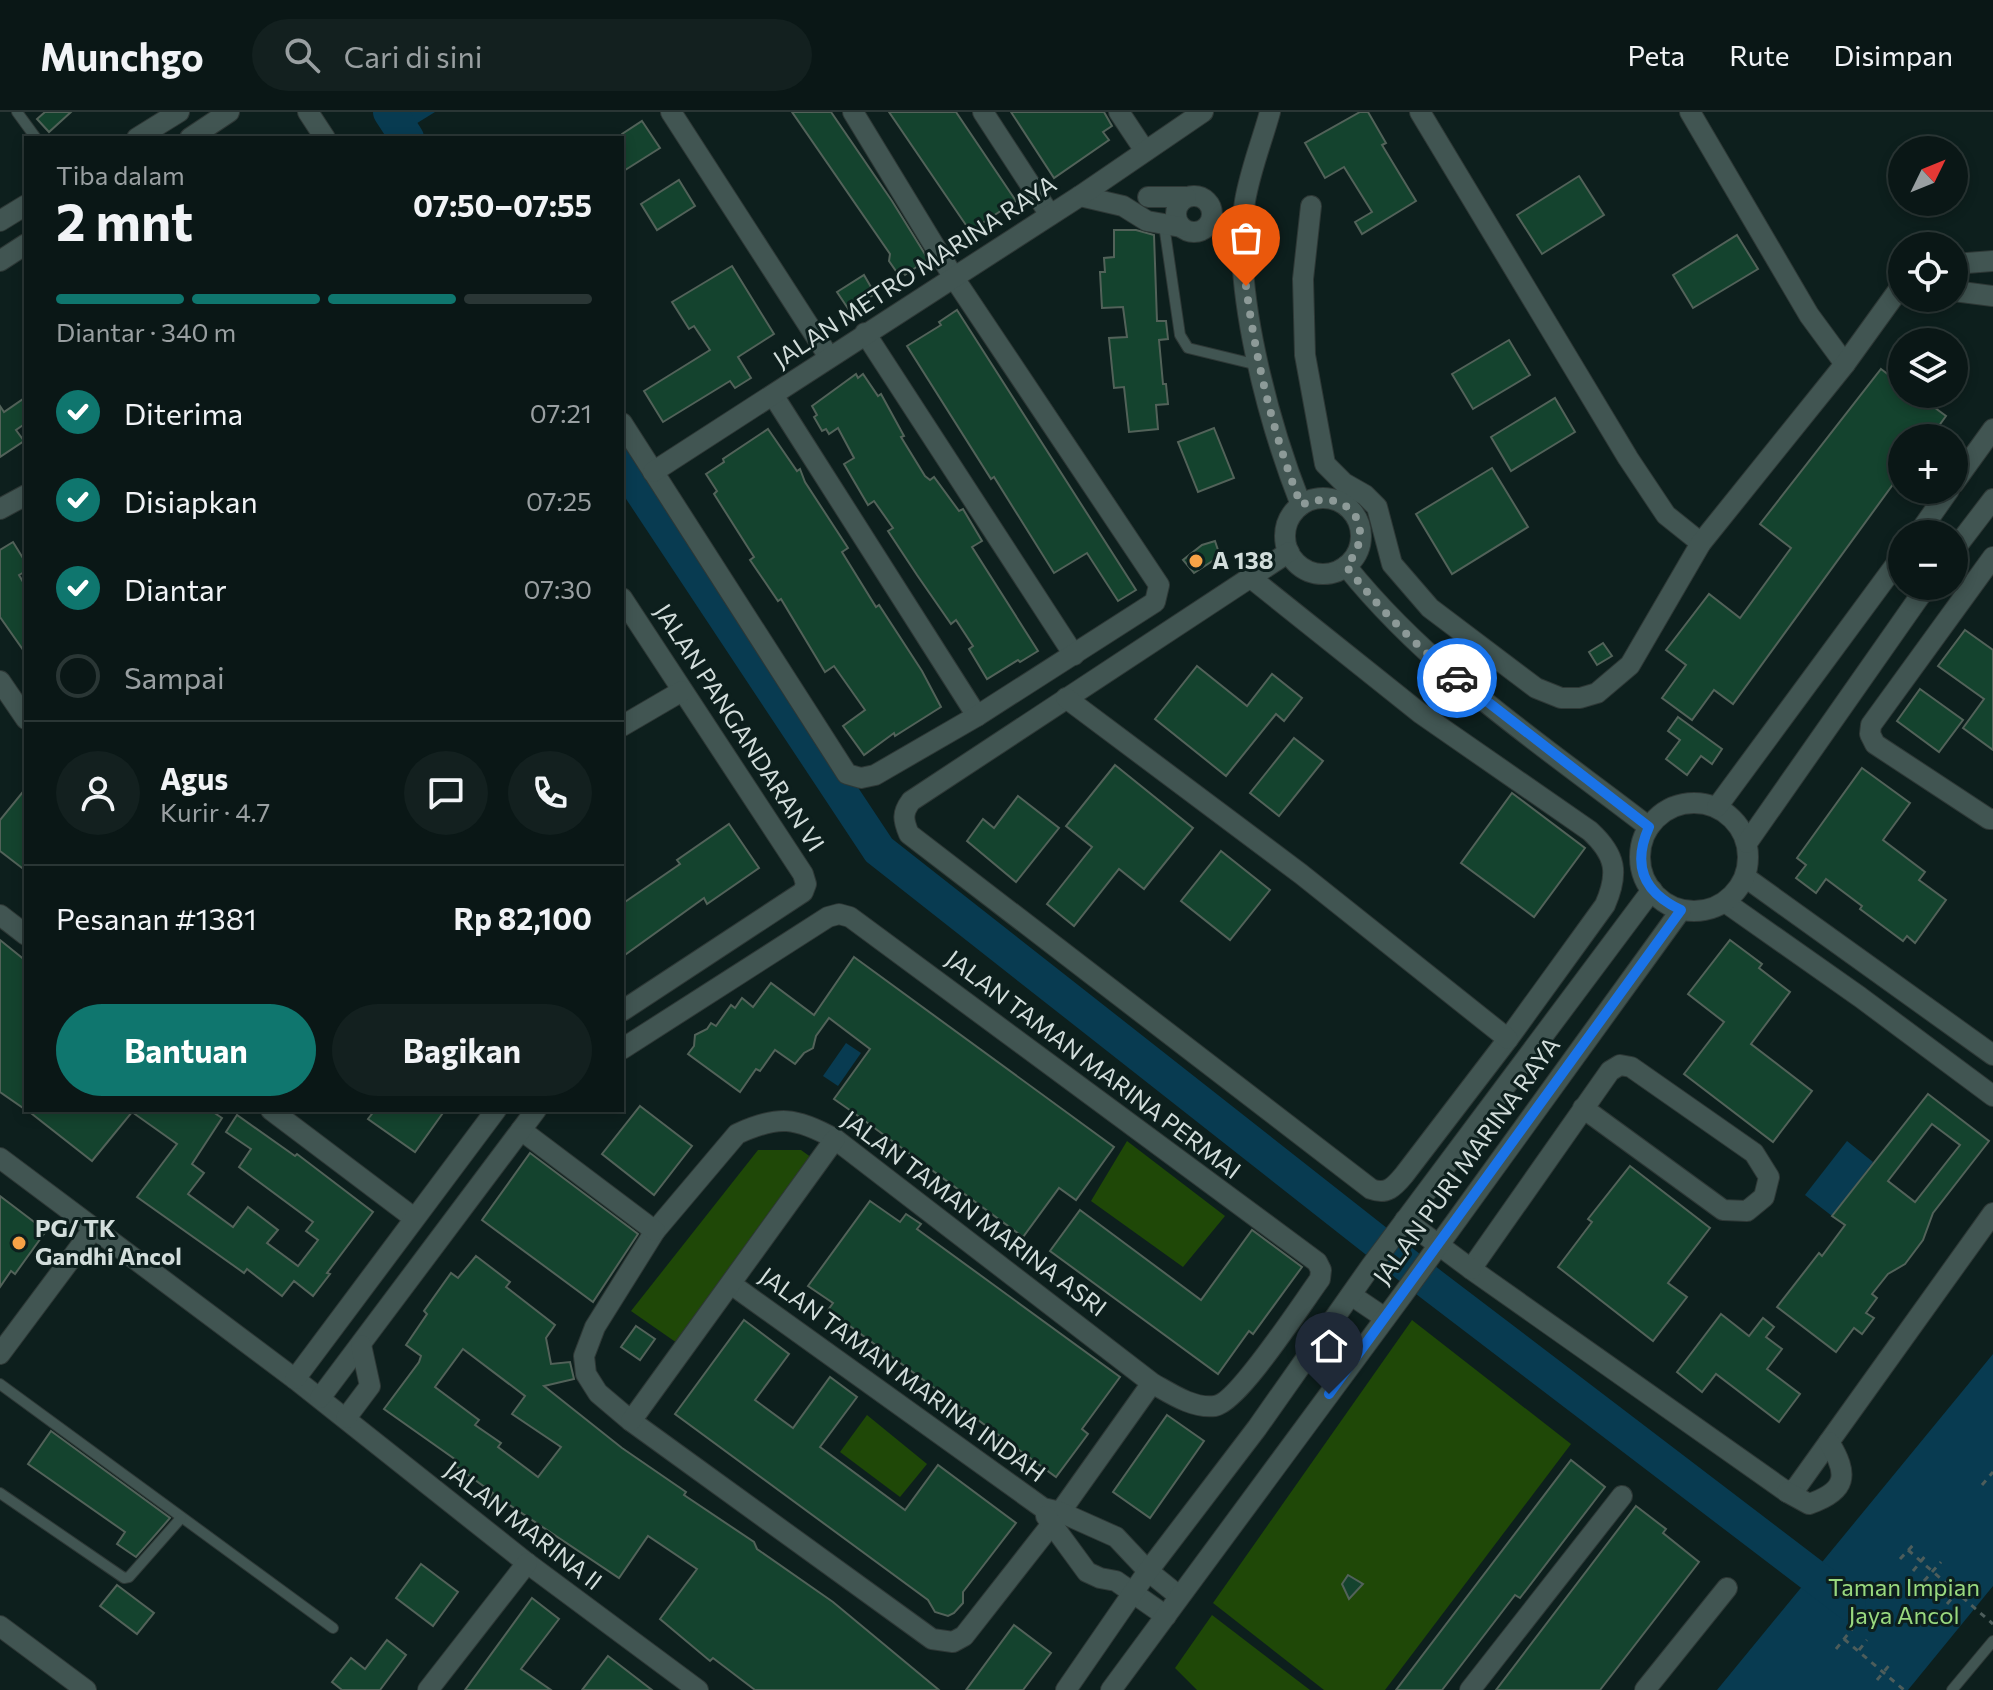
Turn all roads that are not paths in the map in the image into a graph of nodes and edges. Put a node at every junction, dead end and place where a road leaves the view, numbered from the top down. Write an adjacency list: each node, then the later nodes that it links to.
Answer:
1 (17, 112): 13 (lane)
2 (179, 112): 14 (street)
3 (229, 112): 15 (street)
4 (308, 112): 16 (street)
5 (671, 112): 37 (street)
6 (853, 112): 32 (street)
7 (983, 112): 24 (street)
8 (1119, 112): 17 (street)
9 (1203, 112): 17 (street, JALAN METRO MARINA RAYA)
10 (1270, 112): 20 (street)
11 (1420, 112): 50 (street)
12 (1690, 112): 38 (street)
13 (35, 136)
14 (140, 136)
15 (193, 136)
16 (324, 136)
17 (1145, 151): 18 (street, JALAN METRO MARINA RAYA)
18 (1080, 196): 21 (street); 24 (street, JALAN METRO MARINA RAYA)
19 (1196, 198): 20 (street); 21 (street); 26 (street); 26 (street)
20 (1245, 200): 27 (street)
21 (1134, 202): 26 (street)
22 (24, 206): 25 (street)
23 (1311, 206): 50 (street)
24 (1050, 215): 32 (street, JALAN METRO MARINA RAYA)
25 (0, 221)
26 (1182, 228): 27 (street); 39 (lane)
27 (1243, 238): 39 (street)
28 (24, 245): 29 (street)
29 (0, 261)
30 (1993, 261): 31 (street)
31 (1968, 263)
32 (954, 278): 36 (street, JALAN METRO MARINA RAYA); 59 (street)
33 (1968, 293): 34 (street)
34 (1993, 296)
35 (1888, 305): 38 (street)
36 (865, 333): 37 (street, JALAN METRO MARINA RAYA); 59 (street)
37 (829, 357): 40 (street, JALAN METRO MARINA RAYA)
38 (1845, 364): 50 (street)
39 (1259, 366): 47 (street)
40 (773, 395): 44 (street, JALAN METRO MARINA RAYA); 64 (street)
41 (624, 426): 44 (street)
42 (1993, 429): 43 (street)
43 (1968, 464)
44 (653, 472): 64 (street)
45 (24, 496): 48 (street)
46 (1993, 499): 49 (street)
47 (1301, 505): 51 (street); 53 (street)
48 (0, 509)
49 (1968, 532)
50 (1701, 543)
51 (1289, 552): 53 (street); 55 (street)
52 (1993, 557): 56 (street)
53 (1346, 566): 68 (street)
54 (1888, 575): 66 (street)
55 (1251, 578): 62 (street); 79 (street)
56 (1986, 583): 67 (street)
57 (1917, 600): 69 (street)
58 (624, 601): 61 (street, JALAN PANGANDARAN VI)
59 (1074, 655): 64 (street)
60 (0, 681): 63 (street)
61 (682, 691): 65 (street); 78 (street, JALAN PANGANDARAN VI)
62 (1066, 698): 79 (street); 79 (street)
63 (24, 716)
64 (977, 716)
65 (624, 725)
66 (1717, 807): 68 (street); 69 (street)
67 (1993, 819)
68 (1649, 827): 71 (street)
69 (1747, 843): 70 (street)
70 (1745, 877): 72 (street); 76 (street)
71 (1652, 890): 73 (street); 92 (street, JALAN PURI MARINA RAYA)
72 (1725, 902): 73 (street); 77 (street)
73 (1681, 910): 95 (street, JALAN PURI MARINA RAYA)
74 (0, 915): 75 (street)
75 (24, 933)
76 (1879, 972): 77 (street); 81 (street)
77 (1860, 997): 82 (street)
78 (624, 1010)
79 (1508, 1039)
80 (624, 1048): 103 (street, JALAN TAMAN MARINA PERMAI)
81 (1993, 1055)
82 (1993, 1096)
83 (1583, 1108): 83 (street); 96 (street)
84 (274, 1112): 91 (street)
85 (494, 1112): 91 (street)
86 (534, 1112): 87 (street)
87 (521, 1130): 94 (street); 100 (street)
88 (835, 1139): 94 (street, JALAN TAMAN MARINA ASRI); 97 (street, JALAN TAMAN MARINA INDAH); 103 (street, JALAN TAMAN MARINA ASRI)
89 (0, 1158): 93 (street, JALAN MARINA II)
90 (1993, 1213): 108 (street)
91 (414, 1218): 102 (street)
92 (1405, 1220): 95 (street); 98 (street, JALAN PURI MARINA RAYA)
93 (94, 1228): 101 (street); 102 (street, JALAN MARINA II)
94 (655, 1231): 107 (street, JALAN TAMAN MARINA INDAH)
95 (1439, 1246): 96 (street); 99 (street, JALAN PURI MARINA RAYA)
96 (1471, 1269): 109 (street)
97 (731, 1284): 107 (street, JALAN TAMAN MARINA INDAH); 112 (street, JALAN TAMAN MARINA INDAH)
98 (1351, 1295): 99 (street); 115 (street, JALAN PURI MARINA RAYA)
99 (1385, 1318): 118 (street, JALAN PURI MARINA RAYA)
100 (361, 1345): 105 (street); 106 (street)
101 (0, 1354)
102 (295, 1379): 105 (street, JALAN MARINA II)
103 (1152, 1383): 112 (street, JALAN TAMAN MARINA INDAH)
104 (0, 1384): 113 (lane)
105 (320, 1398): 106 (street, JALAN MARINA II)
106 (346, 1418): 114 (street, JALAN MARINA II)
107 (631, 1421): 112 (street, JALAN TAMAN MARINA INDAH)
108 (1829, 1442): 109 (street); 109 (street)
109 (1787, 1492)
110 (0, 1493): 113 (lane)
111 (1622, 1496): 128 (street)
112 (1051, 1515): 115 (street, JALAN TAMAN MARINA INDAH); 117 (street, JALAN TAMAN MARINA INDAH)
113 (181, 1518): 121 (lane)
114 (527, 1563): 124 (street); 125 (street, JALAN MARINA II)
115 (1148, 1571): 117 (street, JALAN PURI MARINA RAYA); 118 (street)
116 (1727, 1588): 129 (street)
117 (1134, 1591): 119 (street); 126 (street, JALAN PURI MARINA RAYA)
118 (1179, 1596): 119 (street, JALAN PURI MARINA RAYA)
119 (1166, 1616): 127 (street, JALAN PURI MARINA RAYA)
120 (0, 1626): 123 (street)
121 (333, 1628)
122 (1993, 1641): 130 (lane)
123 (86, 1690)
124 (428, 1690)
125 (698, 1690)
126 (1066, 1690)
127 (1111, 1690)
128 (1470, 1690)
129 (1645, 1690)
130 (1952, 1690)

